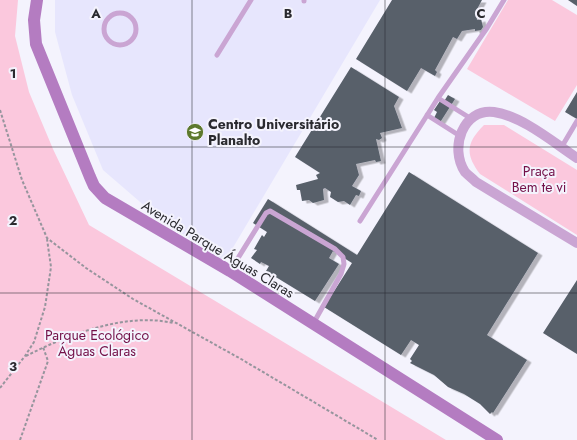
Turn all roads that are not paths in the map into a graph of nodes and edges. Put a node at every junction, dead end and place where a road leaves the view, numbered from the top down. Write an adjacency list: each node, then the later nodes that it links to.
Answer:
1 (37, 0): 15 (street, Avenida Parque Águas Claras)
2 (251, 0): 5 (lane)
3 (504, 0): 6 (lane)
4 (118, 13): 4 (lane)
5 (217, 55)
6 (438, 98): 7 (lane); 8 (lane)
7 (427, 115): 10 (lane); 13 (lane)
8 (470, 118): 10 (street); 11 (street)
9 (577, 121): 11 (lane)
10 (460, 136): 14 (street)
11 (561, 148): 12 (street)
12 (577, 158)
13 (360, 221)
14 (577, 243)
15 (230, 271): 16 (street, Avenida Parque Águas Claras); 16 (lane)
16 (313, 324): 17 (street, Avenida Parque Águas Claras)
17 (497, 440)

